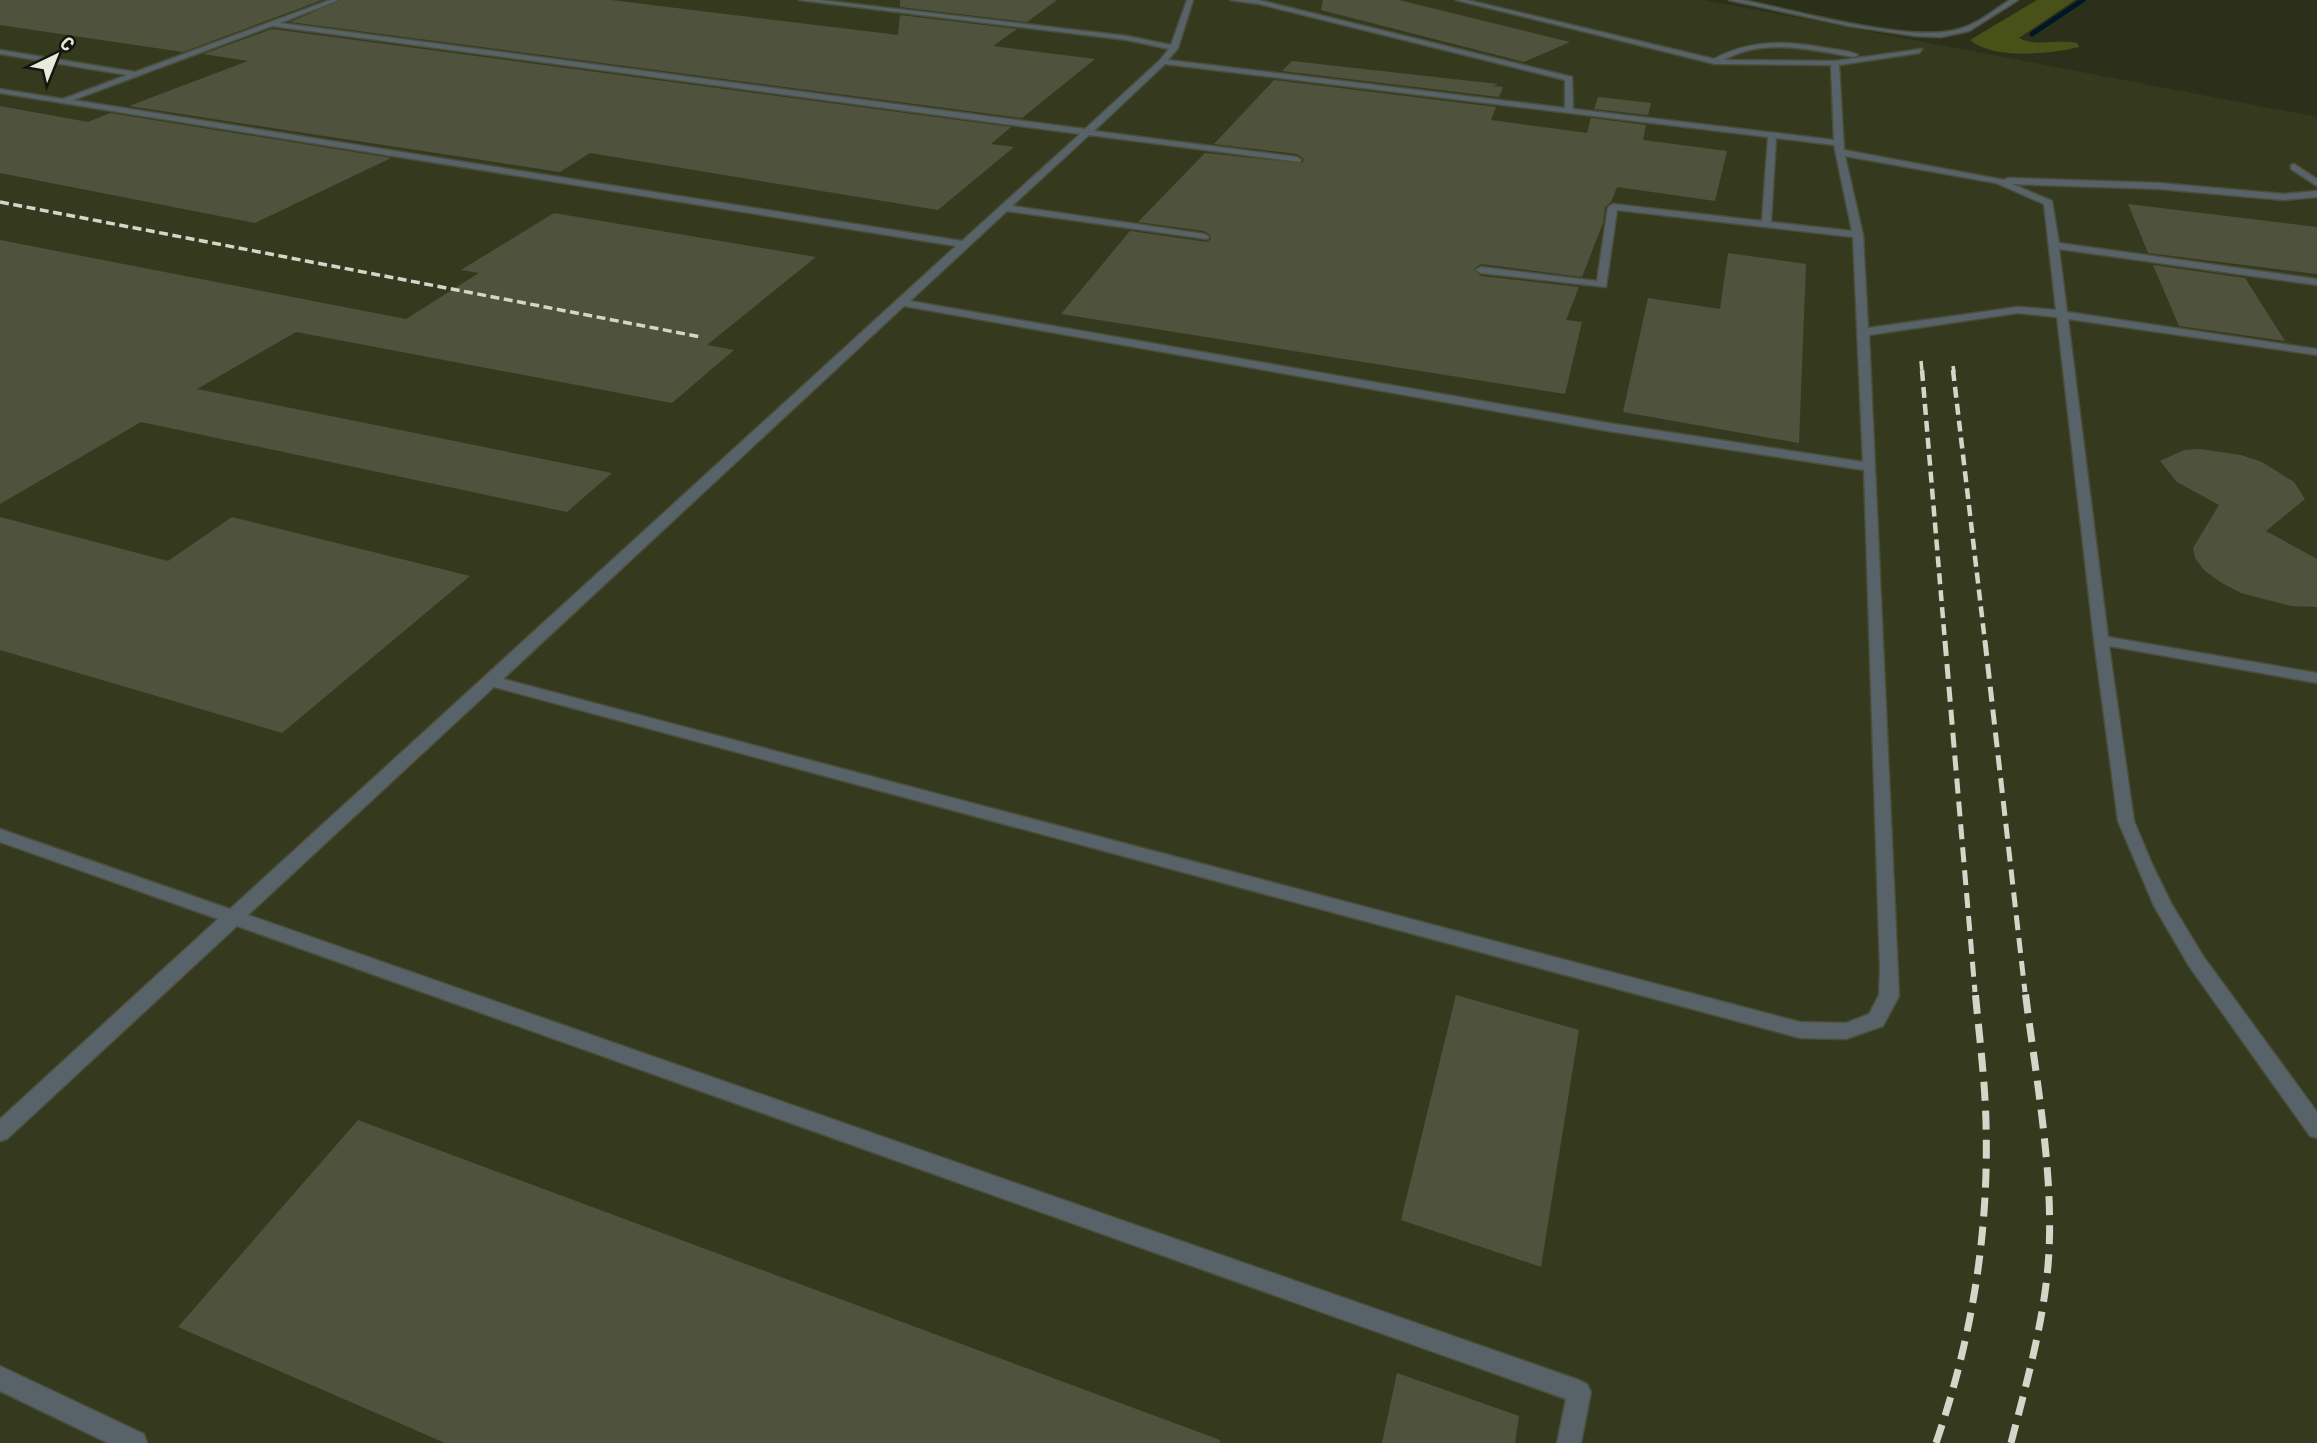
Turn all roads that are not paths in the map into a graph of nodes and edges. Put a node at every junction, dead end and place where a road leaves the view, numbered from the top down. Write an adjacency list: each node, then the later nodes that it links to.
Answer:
1 (336, 0): 8 (lane)
2 (802, 0): 9 (lane)
3 (1190, 0): 9 (lane)
4 (1233, 0): 19 (lane)
5 (1459, 0): 14 (lane)
6 (1732, 0): 7 (lane)
7 (2015, 0)
8 (270, 24): 16 (lane); 20 (lane)
9 (1174, 48): 13 (lane)
10 (1919, 51): 12 (lane)
11 (0, 52): 16 (lane)
12 (1870, 58): 14 (lane); 15 (lane)
13 (1163, 62): 19 (lane); 20 (lane)
14 (1715, 62): 15 (lane)
15 (1835, 63): 22 (lane)
16 (136, 74): 18 (lane)
17 (0, 90): 18 (lane)
18 (64, 100): 32 (lane)
19 (1569, 111): 21 (lane)
20 (1085, 134): 23 (lane); 28 (lane)
21 (1772, 135): 22 (lane); 29 (lane)
22 (1839, 148): 25 (lane); 30 (lane)
23 (1297, 160)
24 (2294, 167): 26 (lane)
25 (1998, 181): 27 (lane); 33 (lane)
26 (2317, 183)
27 (2317, 194)
28 (1006, 208): 31 (lane); 32 (lane)
29 (1766, 226): 30 (lane); 34 (lane)
30 (1858, 235): 38 (lane)
31 (1204, 237)
32 (966, 245): 36 (lane)
33 (2056, 246): 35 (lane); 37 (lane)
34 (1481, 270)
35 (2317, 282)
36 (903, 303): 40 (lane); 43 (lane)
37 (2063, 314): 38 (lane); 39 (lane); 41 (lane)
38 (1864, 332): 40 (lane)
39 (2317, 352)
40 (1870, 467): 43 (lane)
41 (2101, 640): 42 (lane); 46 (lane)
42 (2317, 678)
43 (491, 681): 45 (lane)
44 (0, 835): 45 (lane)
45 (233, 918): 47 (lane); 50 (lane)
46 (2317, 1129)
47 (0, 1132)
48 (0, 1378): 49 (lane)
49 (135, 1443)
50 (1569, 1443)

